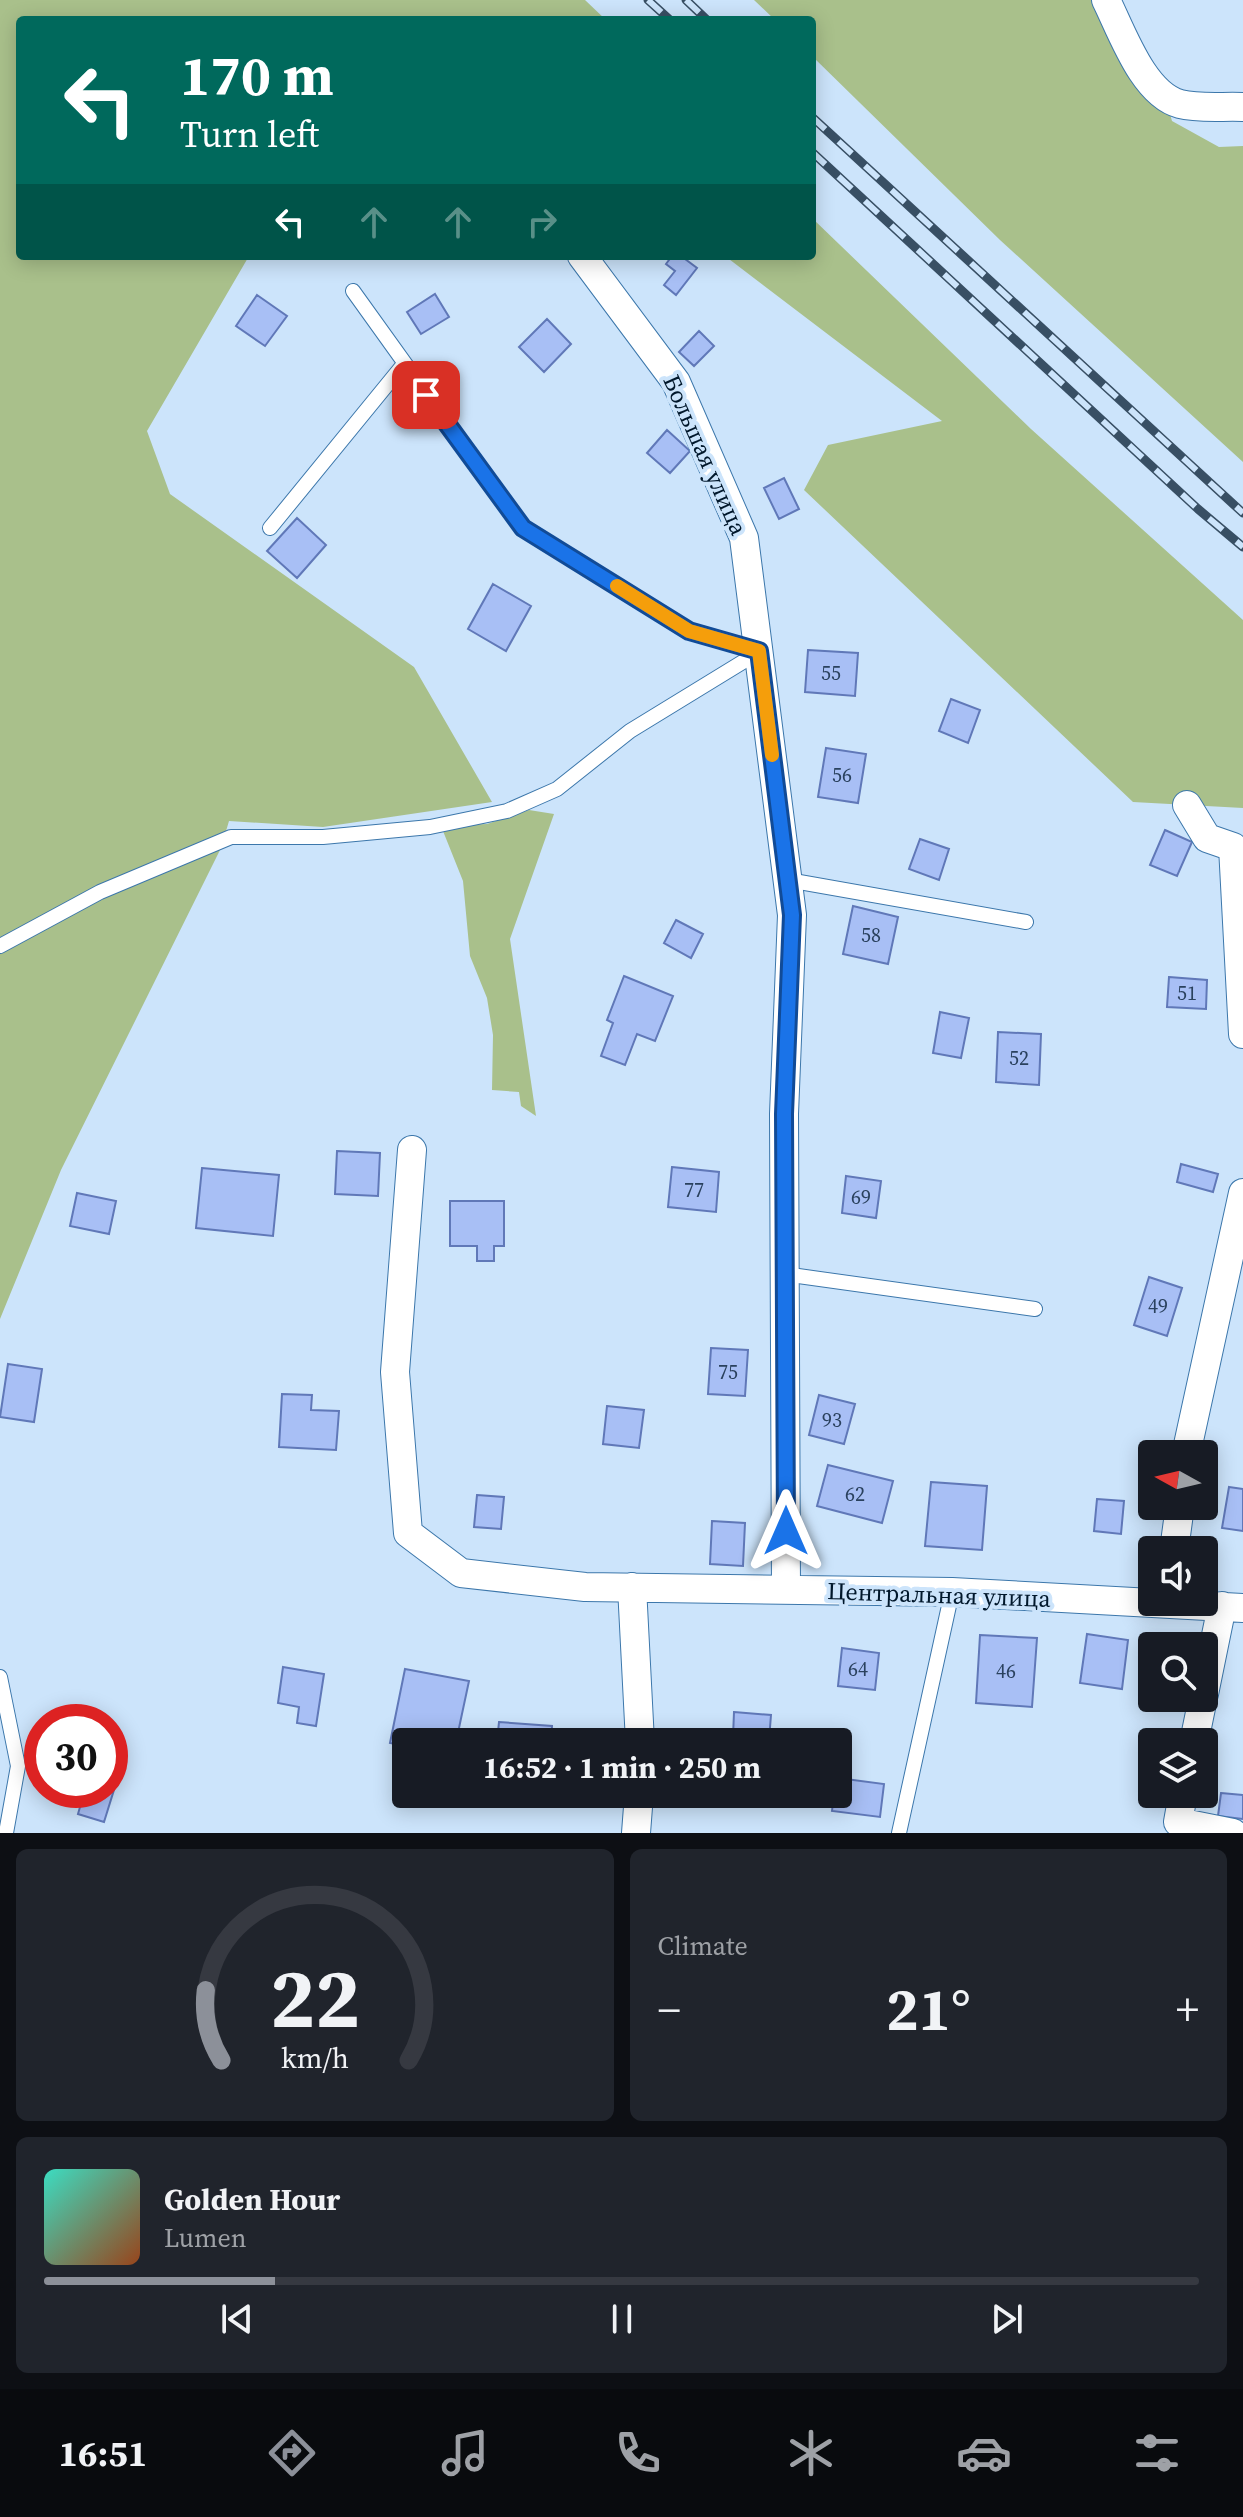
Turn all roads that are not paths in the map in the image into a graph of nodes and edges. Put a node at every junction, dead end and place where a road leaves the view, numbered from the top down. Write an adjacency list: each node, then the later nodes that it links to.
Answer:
1 (1106, 0): 2 (street)
2 (1243, 107)
3 (585, 260): 7 (street, Большая улица)
4 (353, 291): 5 (lane)
5 (404, 364): 6 (lane); 7 (lane)
6 (270, 528)
7 (759, 651): 9 (street, Большая улица); 11 (lane)
8 (1187, 805): 12 (street)
9 (788, 880): 10 (lane); 15 (street, Большая улица)
10 (1026, 922)
11 (0, 946)
12 (1243, 1034)
13 (412, 1150): 18 (street, Центральная улица)
14 (1243, 1193): 17 (street)
15 (784, 1274): 16 (lane); 19 (street, Большая улица)
16 (1035, 1309)
17 (1189, 1440)
18 (632, 1587): 19 (street, Центральная улица); 25 (street)
19 (786, 1589): 20 (street, Центральная улица)
20 (952, 1592): 21 (street, Центральная улица); 30 (lane)
21 (1138, 1602)
22 (1233, 1607): 23 (street)
23 (1218, 1653)
24 (0, 1677): 28 (lane)
25 (639, 1728)
26 (638, 1808): 29 (street)
27 (1180, 1808): 31 (street)
28 (6, 1833)
29 (636, 1833)
30 (899, 1833)
31 (1233, 1833)

